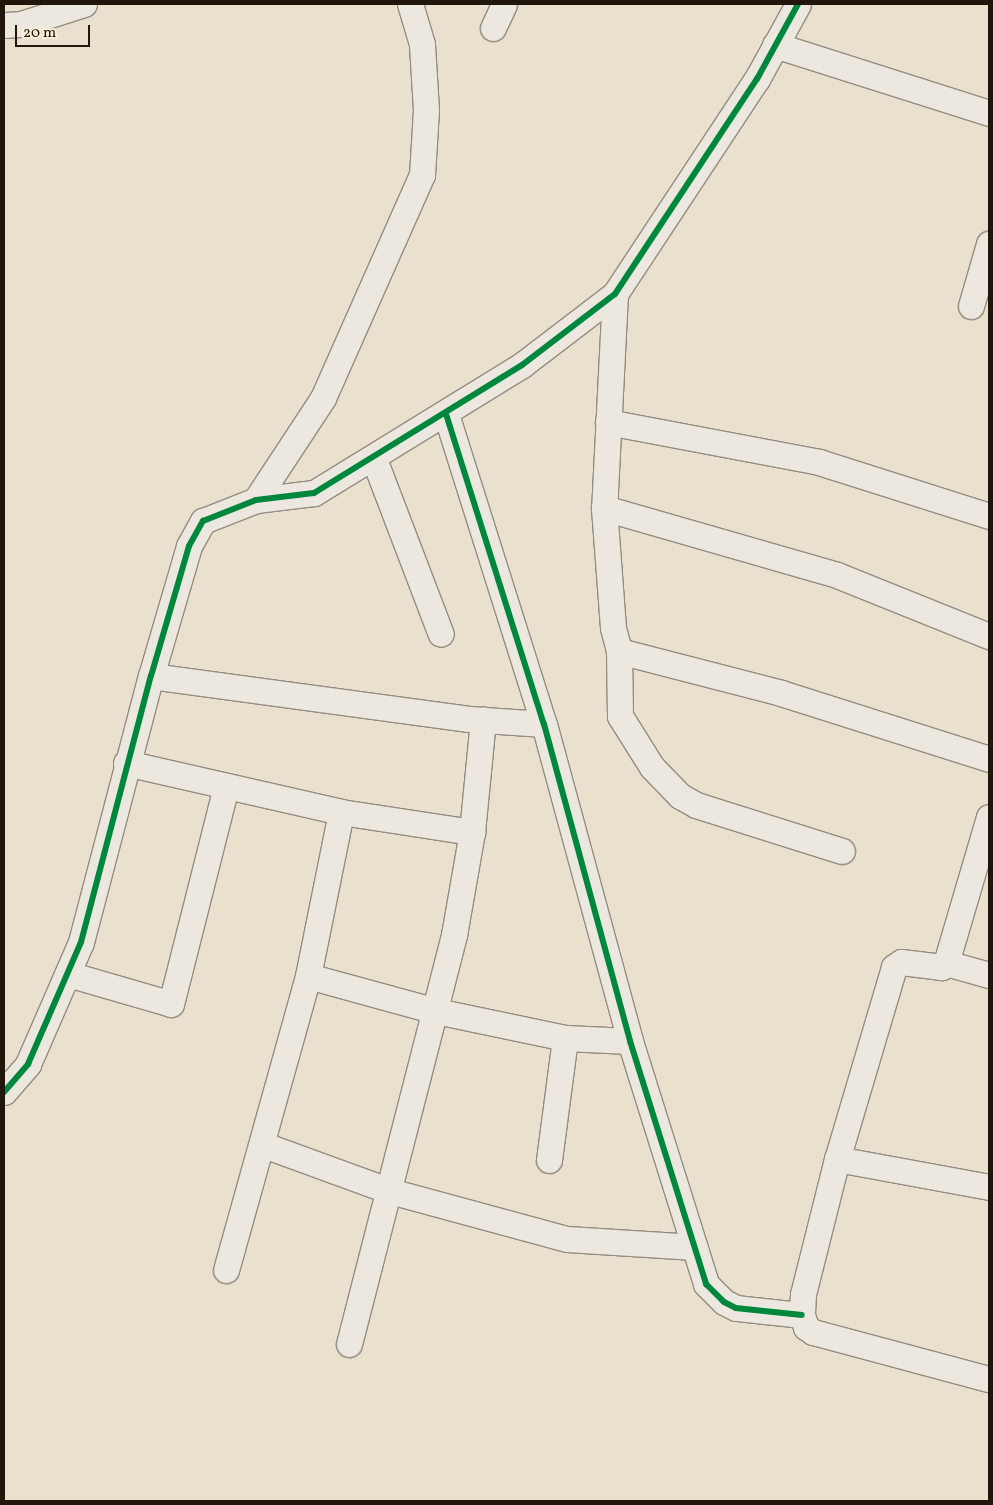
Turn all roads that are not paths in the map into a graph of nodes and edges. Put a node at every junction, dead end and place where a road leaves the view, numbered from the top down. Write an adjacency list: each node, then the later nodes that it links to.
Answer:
1 (84, 4): 5 (street)
2 (410, 4): 15 (street)
3 (504, 4): 6 (street)
4 (798, 4): 7 (street)
5 (4, 26)
6 (493, 28)
7 (775, 45): 8 (street); 10 (street)
8 (989, 113)
9 (989, 244): 11 (street)
10 (615, 294): 12 (street); 13 (street)
11 (971, 306)
12 (446, 414): 14 (street); 23 (street)
13 (608, 422): 16 (street); 17 (street)
14 (374, 459): 15 (street); 18 (street)
15 (256, 500): 21 (street)
16 (604, 508): 19 (street); 20 (street)
17 (989, 516)
18 (440, 634)
19 (989, 636)
20 (619, 651): 24 (street); 30 (street)
21 (151, 676): 22 (street); 25 (street)
22 (483, 720): 23 (street); 29 (street)
23 (544, 724): 37 (street)
24 (989, 759)
25 (126, 763): 26 (street); 32 (street)
26 (226, 786): 27 (street); 32 (street)
27 (341, 812): 29 (street); 33 (street)
28 (988, 828): 31 (street)
29 (472, 832): 35 (street)
30 (842, 851)
31 (946, 963): 34 (street); 40 (street)
32 (68, 974): 38 (street)
33 (308, 976): 35 (street); 39 (street)
34 (989, 976)
35 (436, 1011): 36 (street); 43 (street)
36 (565, 1038): 37 (street); 41 (street)
37 (630, 1041): 44 (street)
38 (4, 1092)
39 (264, 1145): 43 (street); 45 (street)
40 (837, 1159): 42 (street); 46 (street)
41 (549, 1160)
42 (989, 1187)
43 (390, 1191): 44 (street); 47 (street)
44 (695, 1247): 46 (street)
45 (226, 1270)
46 (802, 1316): 48 (street)
47 (349, 1344)
48 (989, 1379)

